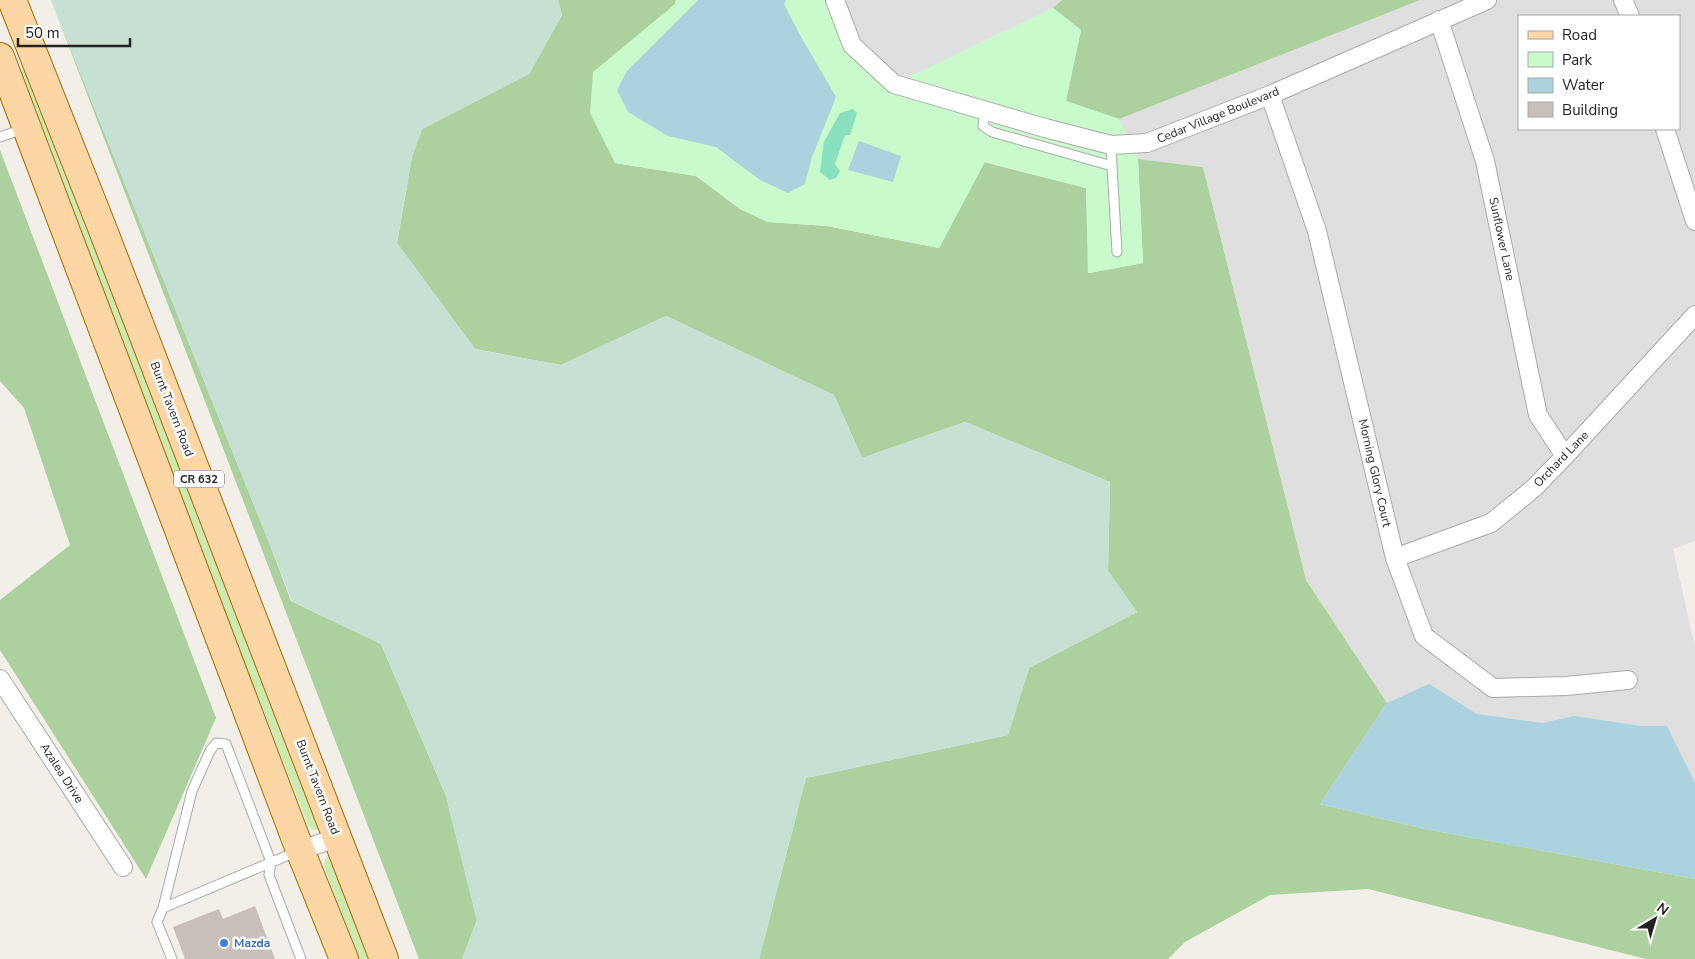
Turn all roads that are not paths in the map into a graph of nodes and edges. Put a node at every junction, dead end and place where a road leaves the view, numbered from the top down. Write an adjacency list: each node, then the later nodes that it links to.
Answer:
1 (12, 0): 22 (main road, Burnt Tavern Road / CR 632)
2 (836, 0): 9 (street, Cedar Village Boulevard)
3 (1487, 0): 6 (street, Cedar Village Boulevard)
4 (1623, 0): 5 (street)
5 (1630, 15)
6 (1439, 20): 8 (street, Cedar Village Boulevard); 18 (street, Sunflower Lane)
7 (0, 57): 10 (main road, CR 632)
8 (1270, 95): 13 (street, Cedar Village Boulevard); 19 (street, Morning Glory Court)
9 (986, 110): 13 (street, Cedar Village Boulevard); 14 (lane)
10 (27, 128): 12 (lane); 23 (main road, CR 632)
11 (1666, 130): 15 (street)
12 (0, 137)
13 (1112, 145): 14 (lane)
14 (1112, 166): 16 (lane)
15 (1695, 221)
16 (1117, 252)
17 (1695, 315): 18 (street, Orchard Lane)
18 (1565, 456): 19 (street, Orchard Lane)
19 (1395, 558): 21 (street, Morning Glory Court)
20 (0, 679): 25 (street, Azalea Drive)
21 (1628, 680)
22 (337, 838): 23 (street); 30 (main road, Burnt Tavern Road / CR 632)
23 (300, 850): 24 (lane); 29 (main road, CR 632)
24 (271, 862): 26 (lane); 26 (lane); 28 (lane)
25 (123, 867)
26 (163, 908): 27 (lane)
27 (172, 959)
28 (300, 959)
29 (344, 959)
30 (384, 959)

